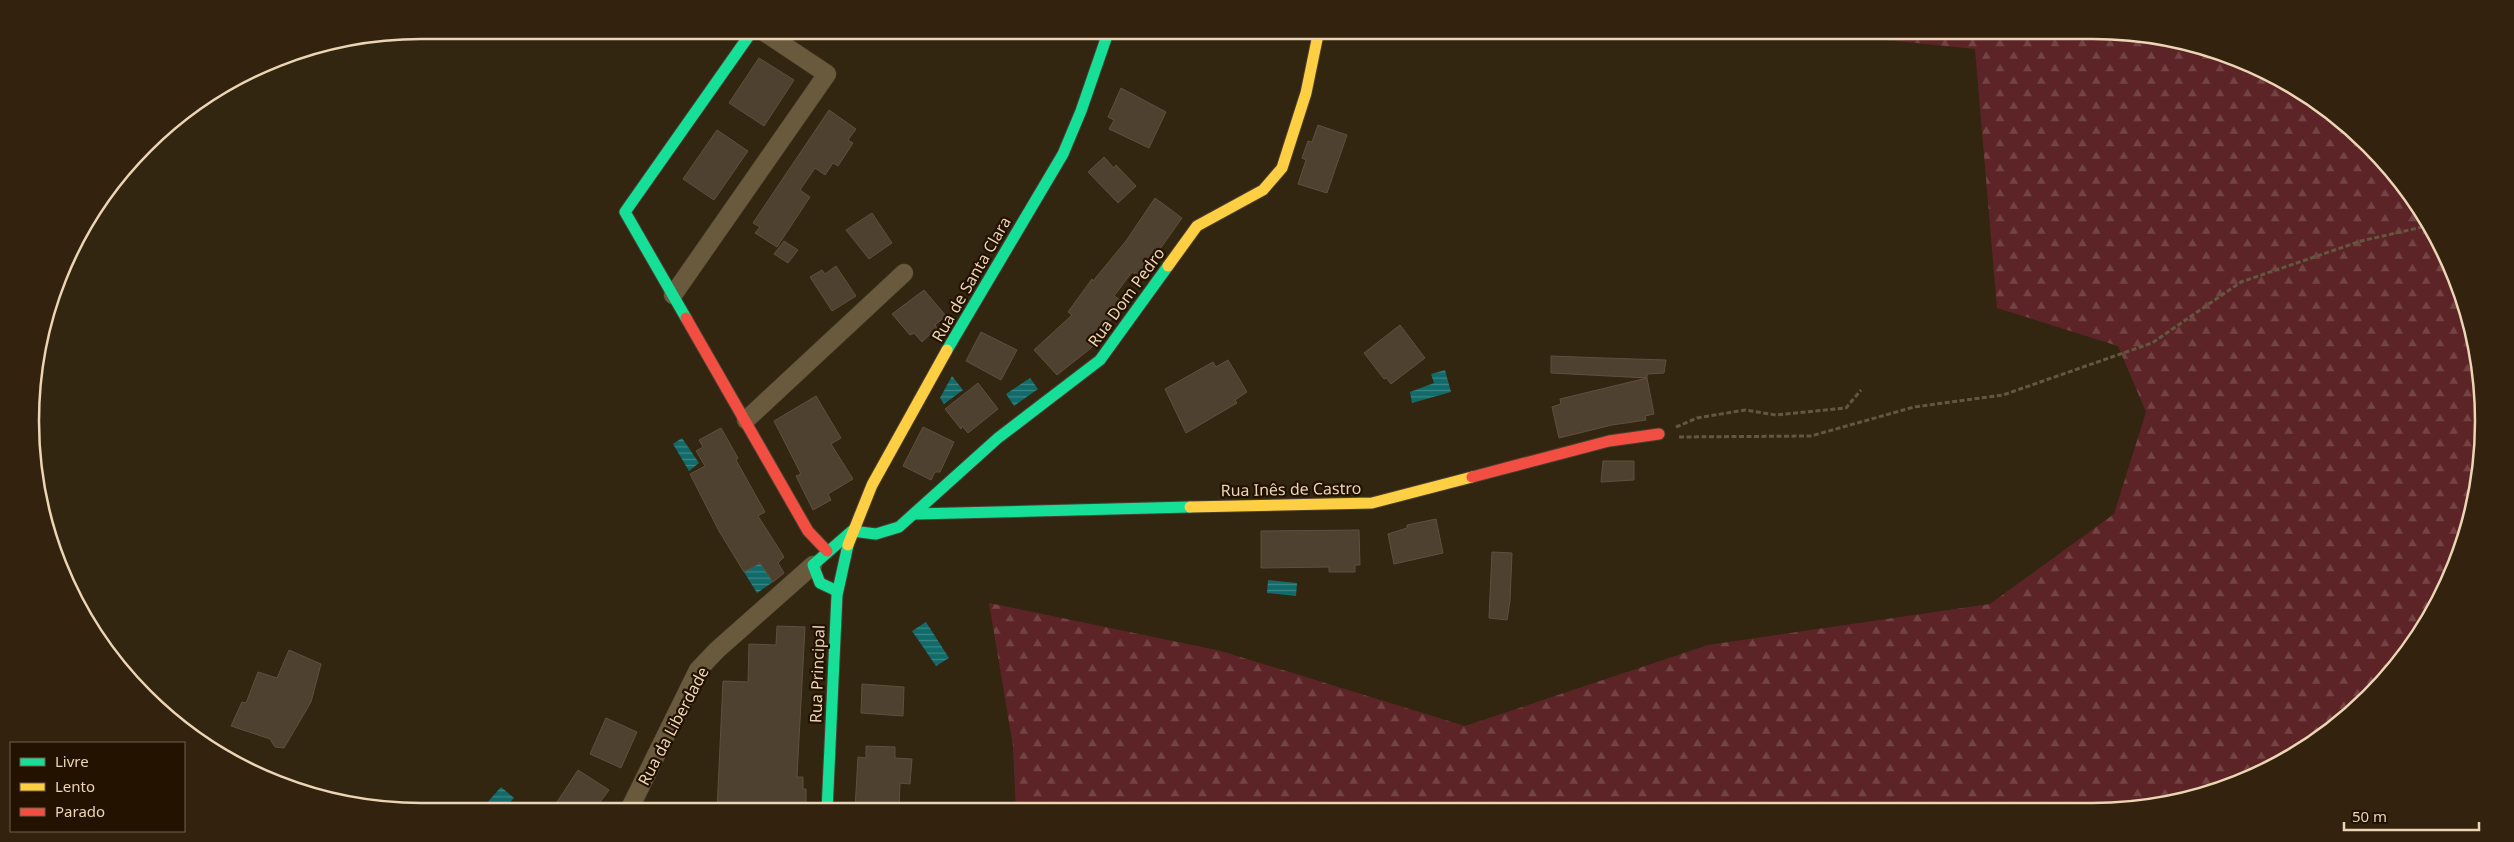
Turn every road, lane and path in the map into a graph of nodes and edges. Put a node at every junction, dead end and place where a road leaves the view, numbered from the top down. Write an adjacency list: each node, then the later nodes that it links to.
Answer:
1 (747, 39): 7 (street)
2 (774, 39): 7 (street)
3 (1106, 39): 12 (street, Rua de Santa Clara)
4 (1317, 39): 11 (street, Rua Dom Pedro)
5 (2422, 227): 10 (path)
6 (904, 273): 9 (street)
7 (673, 295): 9 (street)
8 (1861, 390): 10 (path)
9 (746, 420): 13 (street)
10 (1659, 434): 11 (street, Rua Inês de Castro)
11 (915, 514): 12 (street, Rua Dom Pedro)
12 (851, 535): 13 (street); 15 (street, Rua Principal)
13 (827, 551): 14 (street)
14 (813, 564): 15 (street); 16 (street, Rua da Liberdade)
15 (838, 591): 17 (street, Rua Principal)
16 (632, 803)
17 (827, 803)

